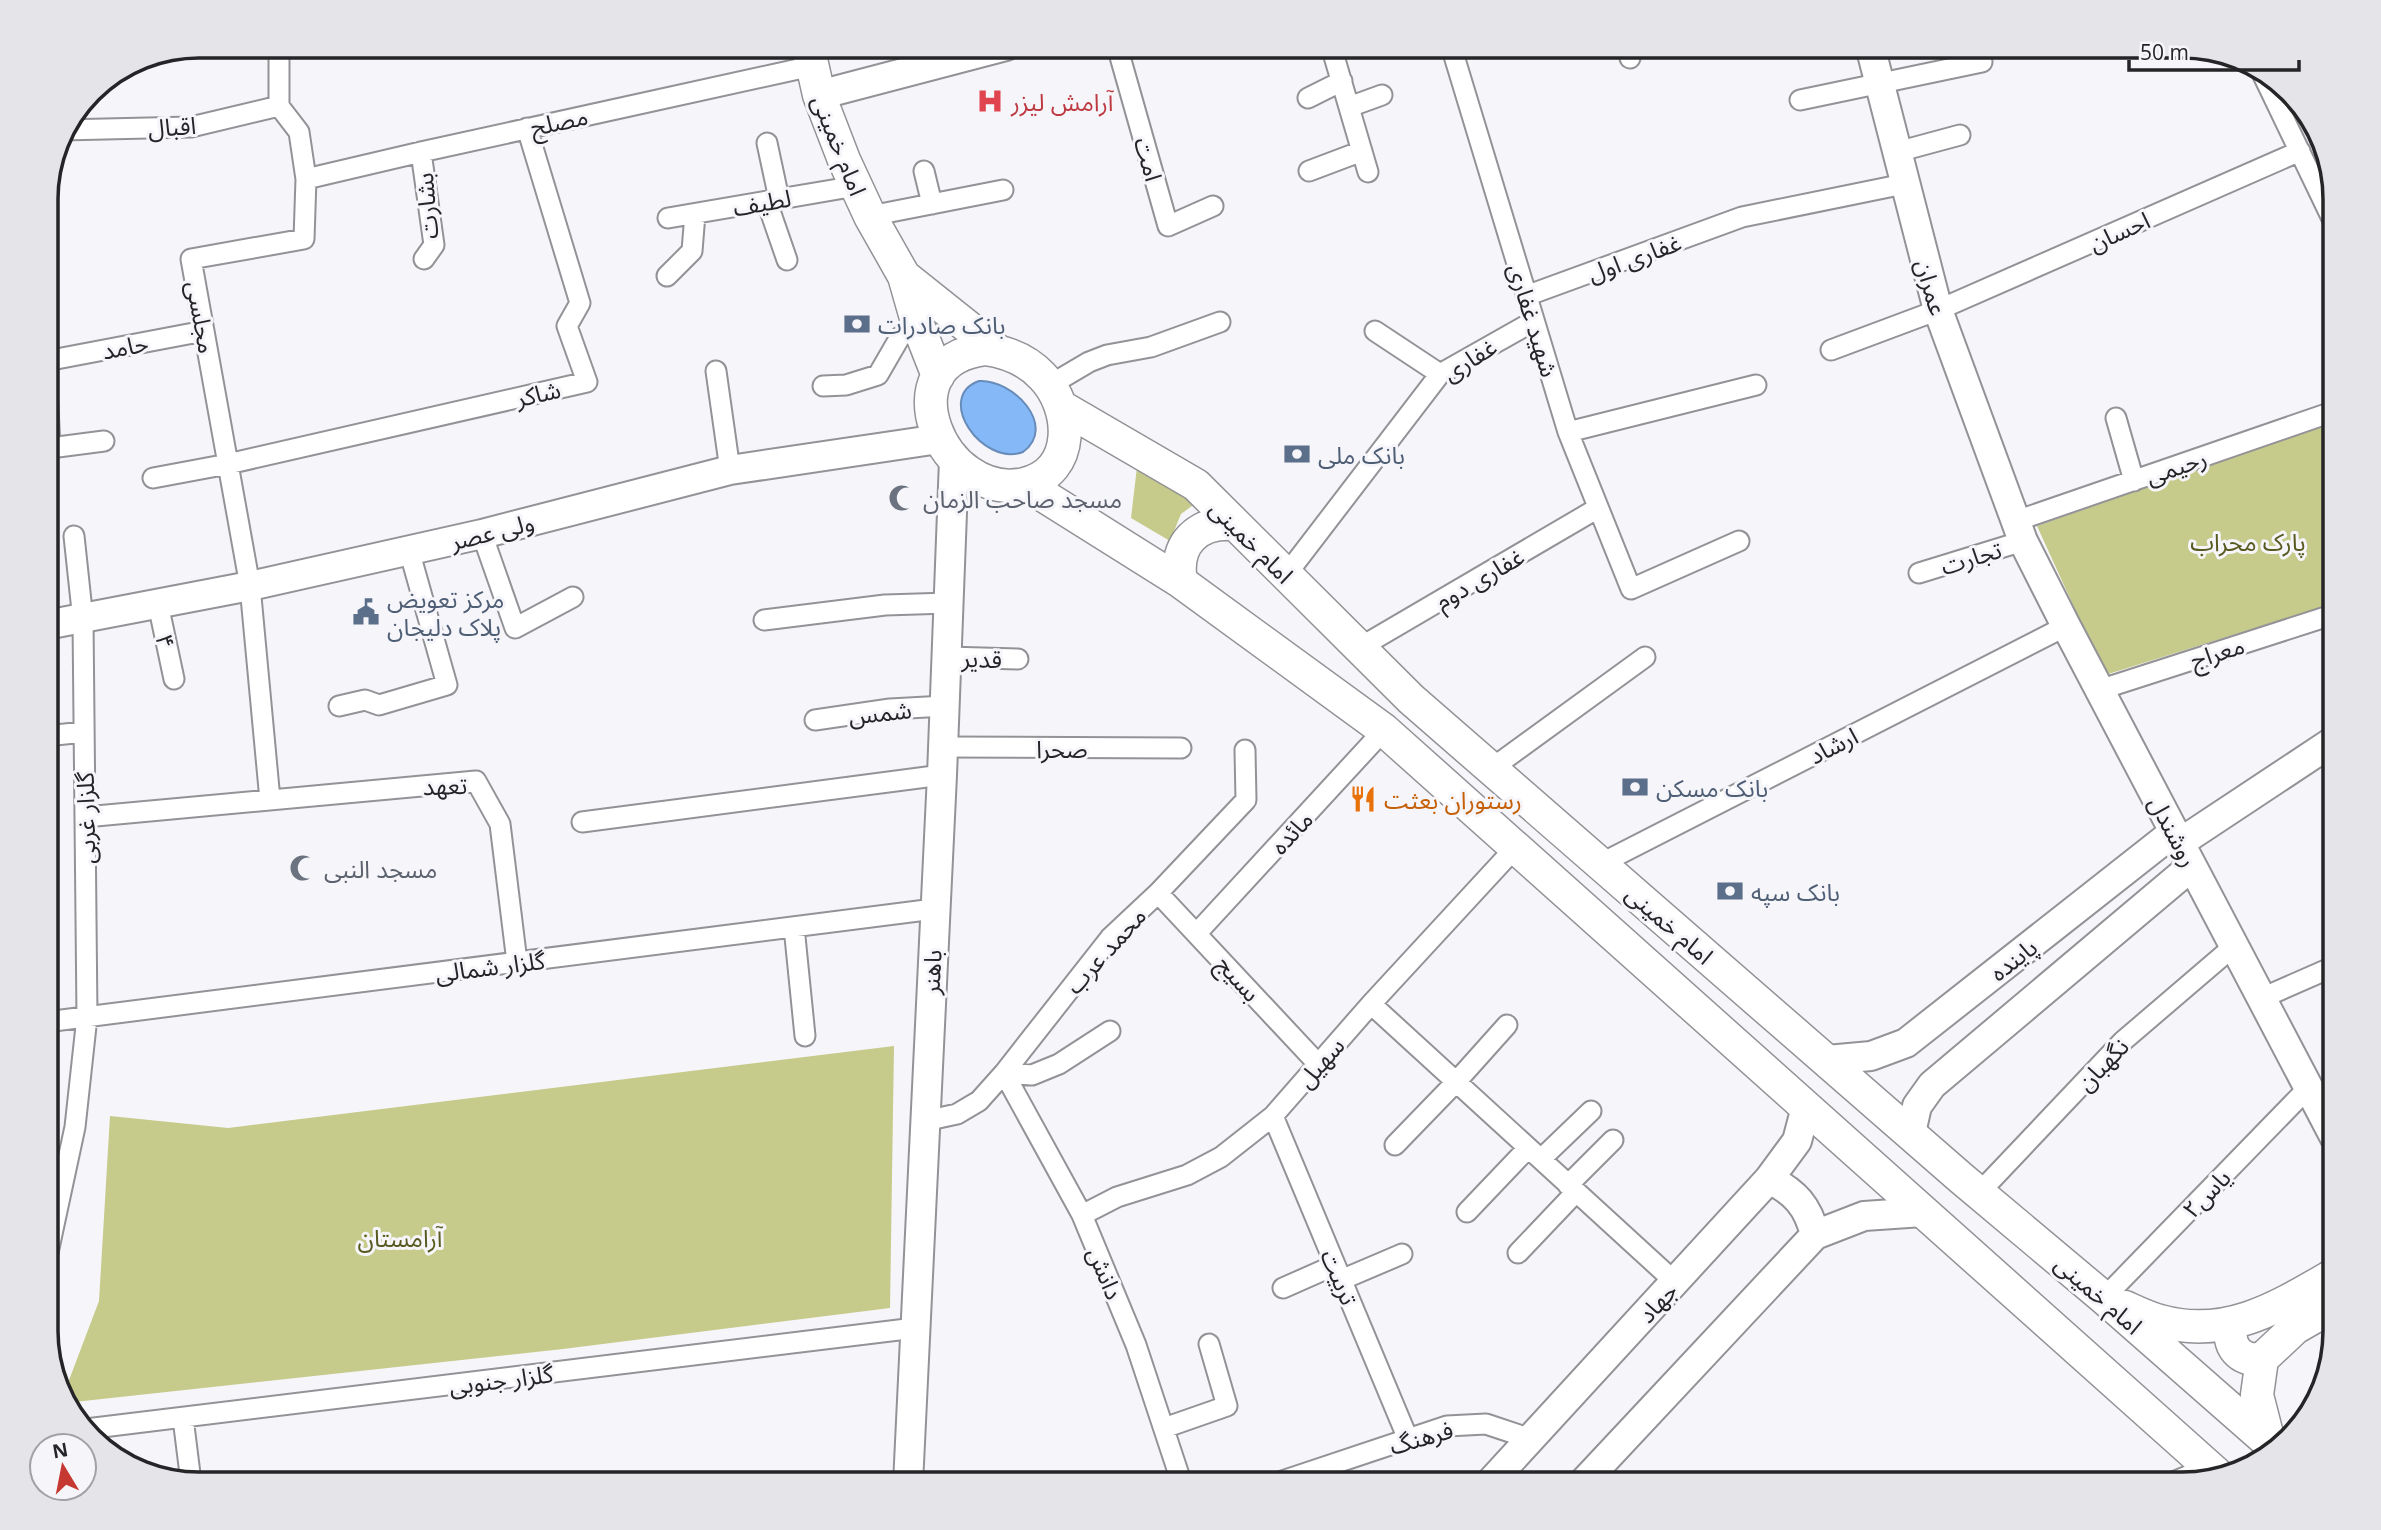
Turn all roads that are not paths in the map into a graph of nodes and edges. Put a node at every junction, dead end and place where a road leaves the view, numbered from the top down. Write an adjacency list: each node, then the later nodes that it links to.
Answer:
1 (279, 58): 15 (street)
2 (905, 58): 8 (street)
3 (1120, 58): 35 (street, امت)
4 (1335, 58): 9 (street)
5 (1455, 58): 43 (street, شهید غفاری)
6 (1874, 58): 10 (street, عمران)
7 (1982, 62): 10 (street)
8 (813, 69): 17 (street, مصلح); 31 (main road, امام خمینی)
9 (1342, 81): 13 (street); 16 (street)
10 (1881, 82): 14 (street); 24 (street, عمران)
11 (2270, 89): 22 (street)
12 (1382, 95): 16 (street)
13 (1308, 98)
14 (1800, 100)
15 (279, 106): 18 (street, اقبال); 28 (street, مجلسی)
16 (1349, 107): 21 (street)
17 (527, 128): 23 (street, مصلح); 65 (street, شاکر)
18 (76, 130)
19 (1961, 135): 24 (street)
20 (767, 144): 33 (street)
21 (1362, 151): 26 (street); 27 (street)
22 (2300, 151): 30 (street); 44 (street, احسان)
23 (421, 152): 28 (street, مصلح); 39 (street, بشارت)
24 (1897, 152): 29 (street, عمران)
25 (924, 171): 34 (street)
26 (1309, 171)
27 (1368, 172)
28 (306, 179): 48 (street, مجلسی)
29 (1904, 184): 43 (street, غفاری اول); 44 (street, عمران)
30 (2322, 184)
31 (856, 186): 33 (street, لطیف); 37 (main road, امام خمینی)
32 (1003, 190): 34 (street)
33 (773, 201): 36 (street, لطیف); 40 (street)
34 (932, 204): 37 (street)
35 (1213, 206)
36 (695, 214): 38 (street, لطیف); 41 (street)
37 (870, 216): 42 (main road, امام خمینی)
38 (668, 218)
39 (424, 259)
40 (787, 260)
41 (667, 276)
42 (904, 276): 47 (main road, امام خمینی); 51 (main road, امام خمینی)
43 (1526, 296): 45 (street, شهید غفاری)
44 (1938, 310): 50 (street, احسان); 72 (street, عمران)
45 (1534, 321): 54 (street, غفاری); 61 (street, شهید غفاری)
46 (1220, 322): 58 (street)
47 (918, 325): 55 (main road, امام خمینی); 57 (street)
48 (204, 331): 52 (street, حامد); 65 (street, مجلسی)
49 (1375, 331): 54 (street)
50 (1831, 350)
51 (998, 351): 55 (main road); 58 (main road)
52 (58, 361)
53 (716, 371): 66 (street)
54 (1440, 374): 78 (street, غفاری)
55 (938, 376): 64 (main road)
56 (1756, 385): 61 (street)
57 (823, 386)
58 (1056, 396): 69 (main road); 71 (main road, امام خمینی)
59 (2323, 416): 68 (street, رحیمی)
60 (2116, 418): 68 (street)
61 (1568, 432): 70 (street, شهید غفاری)
62 (104, 441): 63 (street)
63 (58, 447)
64 (947, 449): 66 (street, ولی عصر); 69 (main road); 82 (street, باهنر)
65 (228, 464): 67 (street); 80 (street, مجلسی)
66 (730, 470): 73 (street, ولی عصر)
67 (153, 478)
68 (2134, 481): 72 (street, رحیمی)
69 (1025, 484): 79 (main road, امام خمینی)
70 (1598, 508): 75 (street, شهید غفاری); 89 (street, غفاری دوم)
71 (1235, 524): 78 (main road, امام خمینی); 79 (main road)
72 (2020, 531): 77 (street, تجارت); 88 (street, روشندل)
73 (482, 534): 76 (street, ولی عصر); 81 (street)
74 (74, 536): 85 (street, گلزار غربی)
75 (1739, 541)
76 (409, 550): 80 (street, ولی عصر); 95 (street)
77 (1919, 573)
78 (1286, 575): 89 (main road, امام خمینی)
79 (1181, 582): 98 (main road, امام خمینی)
80 (250, 586): 83 (street, ولی عصر); 107 (street)
81 (573, 597)
82 (949, 603): 86 (street); 90 (street, باهنر)
83 (158, 604): 85 (street, ولی عصر); 93 (street, ۴)
84 (2323, 618): 94 (street, معراج)
85 (83, 620): 87 (street, ولی عصر); 99 (street, گلزار غربی)
86 (764, 620)
87 (58, 623)
88 (2066, 625): 94 (street, روشندل); 112 (street, ارشاد)
89 (1359, 648): 105 (main road, امام خمینی)
90 (947, 657): 92 (street, قدیر); 96 (street, باهنر)
91 (1645, 657): 105 (street)
92 (1018, 659)
93 (174, 679)
94 (2099, 690): 110 (street, روشندل)
95 (339, 706)
96 (945, 706): 97 (street, شمس); 101 (street, باهنر)
97 (815, 720)
98 (1384, 730): 111 (main road, امام خمینی); 116 (street, مائده)
99 (84, 732): 100 (street); 108 (street, گلزار غربی)
100 (58, 735)
101 (943, 747): 102 (street, صحرا); 106 (street, باهنر)
102 (1181, 748)
103 (2323, 749): 110 (street, پاینده)
104 (1245, 750): 113 (street, محمد عرب)
105 (1491, 769): 112 (main road, امام خمینی)
106 (942, 775): 109 (street); 114 (street, باهنر)
107 (270, 800): 108 (street, تعهد); 118 (street, تعهد)
108 (85, 817): 122 (street, گلزار غربی)
109 (582, 822)
110 (2182, 847): 117 (street, روشندل); 127 (street, پاینده); 137 (street, پاینده)
111 (1515, 848): 121 (street, سهیل); 132 (main road, امام خمینی)
112 (1600, 864): 127 (main road, امام خمینی)
113 (1158, 893): 116 (street, بسیج); 129 (street, محمد عرب)
114 (934, 909): 115 (street, گلزار شمالی); 136 (street, باهنر)
115 (794, 927): 118 (street, گلزار شمالی); 126 (street)
116 (1198, 933): 128 (street, بسیج)
117 (2234, 946): 120 (street, روشندل); 143 (street, نگهبان)
118 (517, 962): 122 (street, گلزار شمالی)
119 (2323, 972): 120 (street)
120 (2262, 998): 131 (street, روشندل)
121 (1371, 1004): 128 (street, سهیل); 130 (street)
122 (87, 1017): 123 (street, گلزار شمالی); 144 (street)
123 (58, 1021)
124 (1507, 1025): 130 (street)
125 (1110, 1031): 129 (street)
126 (804, 1036)
127 (1827, 1060): 137 (main road, امام خمینی)
128 (1318, 1065): 135 (street, سهیل)
129 (1004, 1073): 136 (street, محمد عرب); 147 (street, دانش)
130 (1456, 1082): 139 (street); 140 (street)
131 (2309, 1087): 134 (street, روشندل); 155 (street, یاس۲)
132 (1806, 1107): 141 (street, جهاد); 146 (main road, امام خمینی)
133 (1591, 1111): 140 (street)
134 (2323, 1112)
135 (1273, 1116): 147 (street, سهیل); 151 (street, تربیت)
136 (925, 1121): 158 (street, باهنر)
137 (1911, 1133): 143 (main road, امام خمینی)
138 (1613, 1139): 142 (street)
139 (1395, 1145)
140 (1534, 1153): 142 (street); 145 (street)
141 (1769, 1179): 148 (street); 152 (street, جهاد)
142 (1572, 1188): 149 (street); 152 (street)
143 (1979, 1193): 155 (main road, امام خمینی)
144 (58, 1207)
145 (1467, 1212)
146 (1923, 1212): 148 (street); 168 (main road, امام خمینی)
147 (1083, 1216): 163 (street, دانش)
148 (1815, 1235): 174 (street)
149 (1518, 1253)
150 (1402, 1254): 151 (street)
151 (1338, 1273): 154 (street); 165 (street, تربیت)
152 (1675, 1282): 164 (street, جهاد)
153 (2323, 1282): 157 (main road)
154 (1283, 1289)
155 (2104, 1298): 157 (main road); 167 (main road, امام خمینی)
156 (2323, 1312): 160 (main road)
157 (2232, 1324): 160 (main road)
158 (915, 1328): 161 (street, گلزار جنوبی); 170 (street, باهنر)
159 (1209, 1344): 163 (street)
160 (2262, 1359): 166 (main road)
161 (183, 1418): 162 (street, گلزار جنوبی); 169 (street)
162 (96, 1428)
163 (1164, 1428): 171 (street, دانش)
164 (1531, 1438): 165 (street, فرهنگ); 173 (street, جهاد)
165 (1408, 1439): 172 (street, فرهنگ)
166 (2271, 1440)
167 (2268, 1442)
168 (2211, 1469)
169 (190, 1471)
170 (909, 1472)
171 (1178, 1472)
172 (1311, 1472)
173 (1501, 1472)
174 (1594, 1472)

